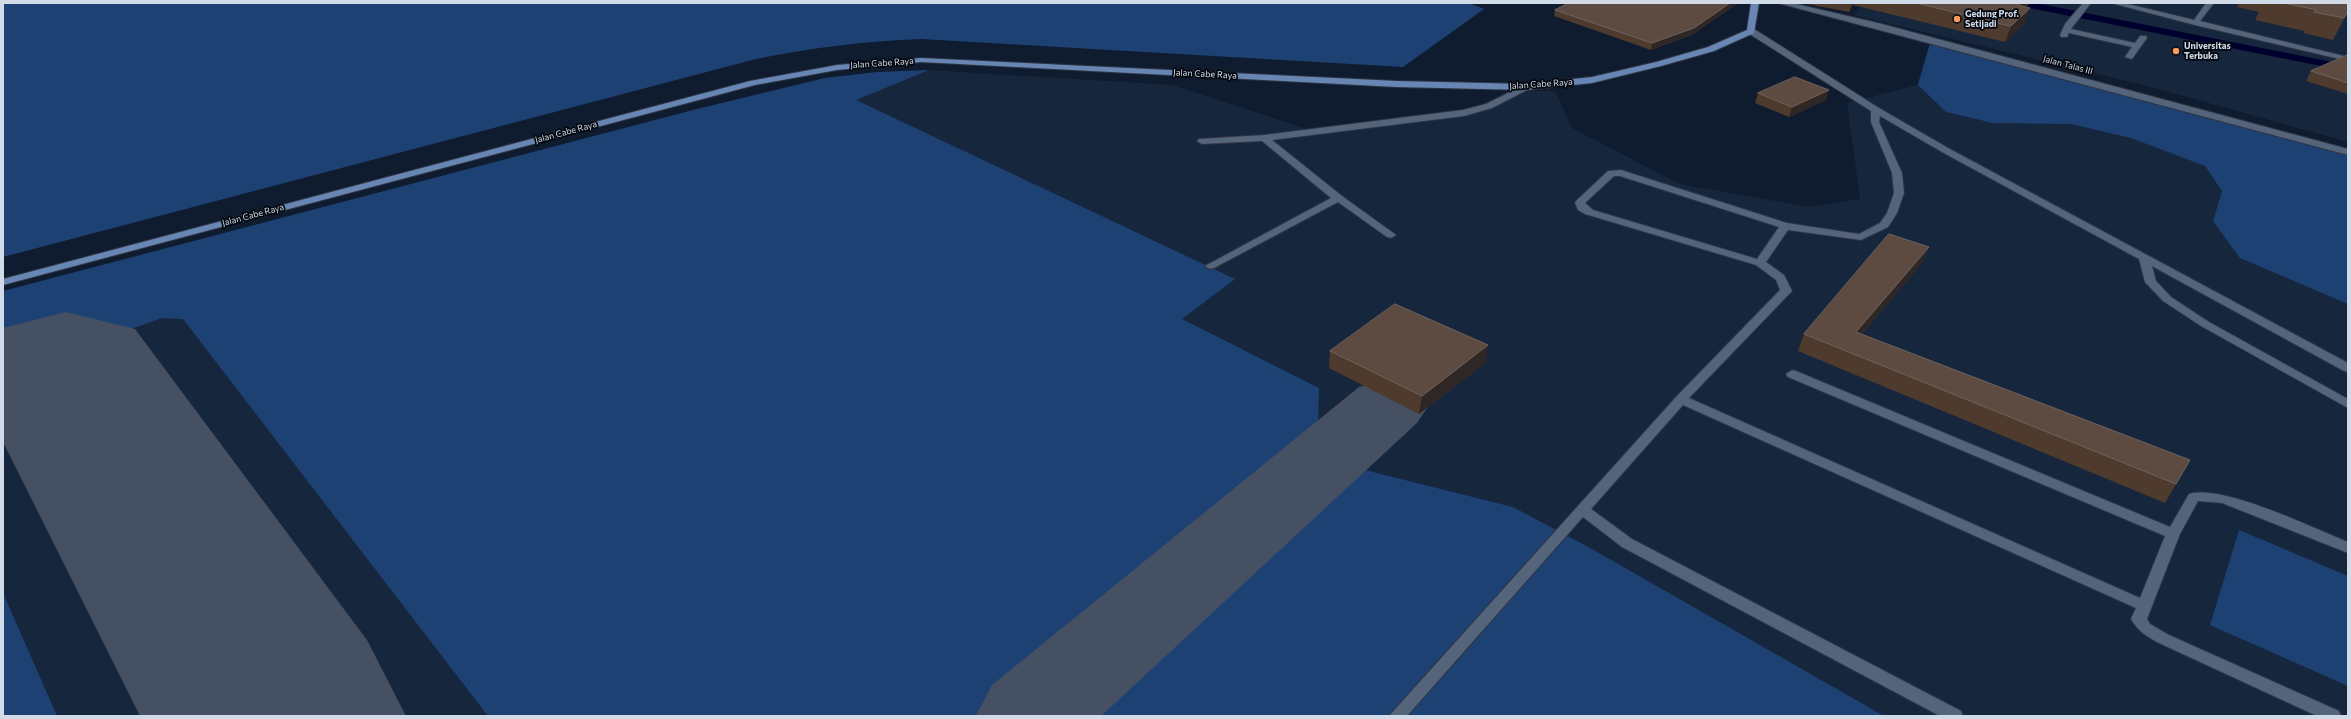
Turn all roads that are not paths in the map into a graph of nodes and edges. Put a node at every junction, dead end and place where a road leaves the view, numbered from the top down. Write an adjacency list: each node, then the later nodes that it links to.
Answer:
1 (1755, 3): 7 (main road)
2 (1782, 3): 16 (street, Jalan Talas III)
3 (2115, 3): 6 (street)
4 (2210, 3): 6 (street)
5 (2085, 4): 9 (street)
6 (2195, 23): 11 (street)
7 (1751, 31): 12 (main road, Jalan Cabe Raya); 13 (street)
8 (2143, 38): 9 (street)
9 (2137, 46): 10 (street)
10 (2129, 57)
11 (2348, 59)
12 (1526, 87): 14 (street); 23 (main road, Jalan Cabe Raya)
13 (1876, 110): 18 (street); 20 (street)
14 (1264, 138): 15 (street); 17 (street)
15 (1202, 141)
16 (2348, 152)
17 (1338, 198): 19 (street); 22 (street)
18 (1785, 226): 21 (street); 21 (street)
19 (1391, 235)
20 (2144, 259): 24 (street); 27 (street)
21 (1760, 263): 26 (street)
22 (1210, 266)
23 (3, 282)
24 (2348, 368)
25 (1792, 374): 29 (street)
26 (1681, 399): 28 (street); 31 (street)
27 (2348, 404)
28 (1582, 509): 33 (street); 34 (street)
29 (2173, 534): 30 (street); 31 (street)
30 (2348, 548)
31 (2145, 606): 32 (street)
32 (2328, 715)
33 (1398, 716)
34 (1955, 716)

